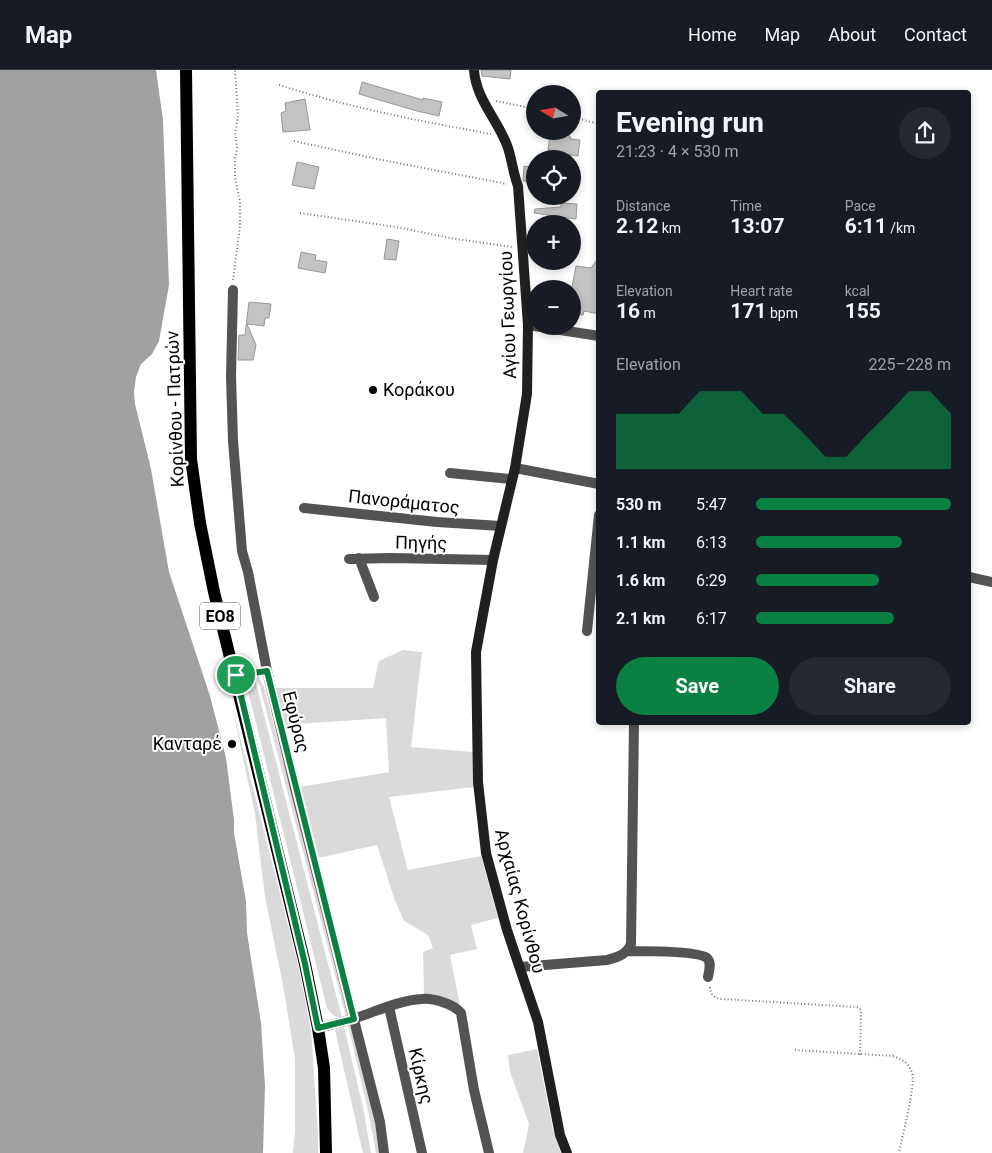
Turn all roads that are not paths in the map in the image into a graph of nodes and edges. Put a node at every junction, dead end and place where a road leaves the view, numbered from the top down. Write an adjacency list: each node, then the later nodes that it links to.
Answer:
1 (186, 70): 27 (main road, Κορίνθου - Πατρών / ΕΟ8)
2 (474, 70): 4 (street, Αγίου Γεωργίου)
3 (232, 290): 26 (street, Εφύρας)
4 (526, 299)
5 (581, 333): 7 (street)
6 (528, 335): 8 (street, Αγίου Γεωργίου)
7 (596, 336)
8 (515, 468): 10 (street, Αγίου Γεωργίου); 11 (street)
9 (450, 474): 10 (street)
10 (511, 479): 13 (street, Αγίου Γεωργίου)
11 (596, 483)
12 (304, 508): 13 (street, Πανοράματος)
13 (501, 526): 15 (street, Αγίου Γεωργίου)
14 (596, 544): 19 (street)
15 (493, 560): 18 (street, Πηγής); 20 (street, Αγίου Γεωργίου)
16 (971, 577): 17 (street)
17 (992, 582)
18 (374, 597)
19 (587, 631)
20 (476, 652): 23 (street, Αρχαίας Κορίνθου)
21 (634, 725): 22 (street)
22 (628, 951): 23 (street); 24 (street)
23 (520, 967): 32 (street, Αρχαίας Κορίνθου)
24 (708, 976)
25 (388, 1007): 26 (street); 30 (street, Κίρκης); 31 (street)
26 (354, 1019): 27 (street); 29 (street, Εφύρας)
27 (318, 1028): 28 (main road, Κορίνθου - Πατρών / ΕΟ8)
28 (326, 1153)
29 (384, 1153)
30 (422, 1153)
31 (489, 1153)
32 (567, 1153)

